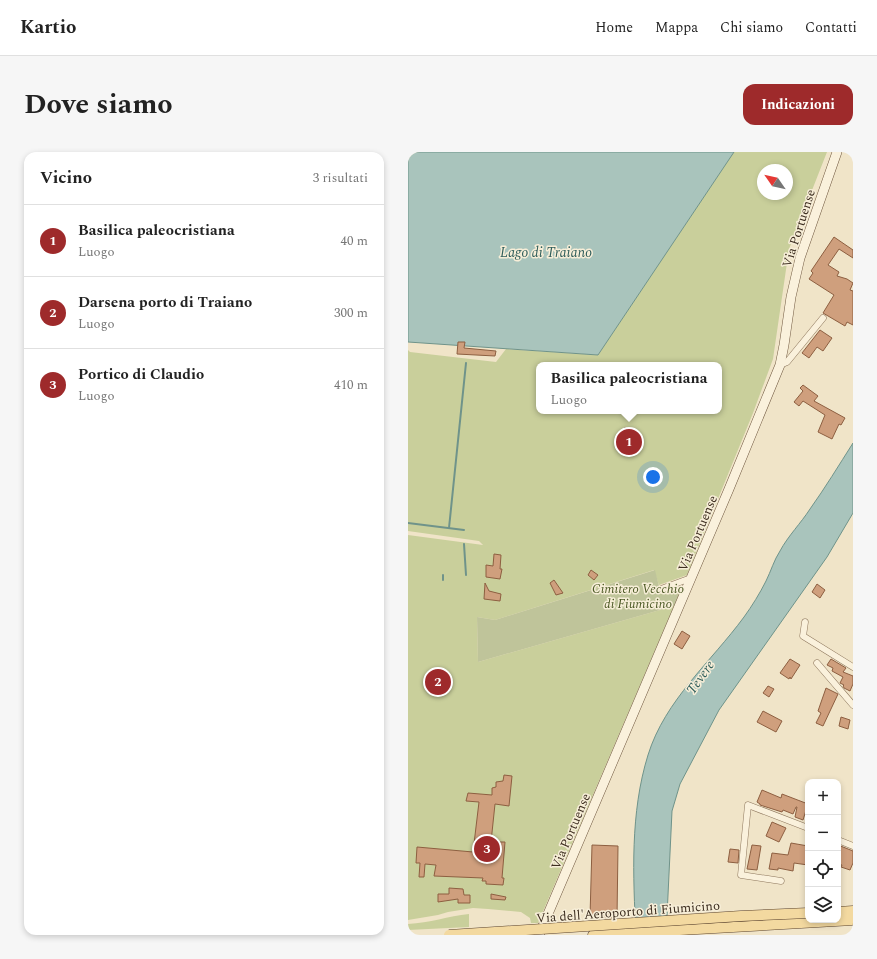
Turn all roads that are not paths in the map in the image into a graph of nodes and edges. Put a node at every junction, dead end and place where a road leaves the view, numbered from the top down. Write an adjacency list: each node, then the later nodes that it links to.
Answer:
1 (836, 152): 3 (street, Via Portuense)
2 (823, 318): 3 (street)
3 (780, 364): 4 (street, Via Portuense)
4 (692, 578): 5 (street); 19 (street, Via Portuense)
5 (661, 589)
6 (805, 622): 8 (street)
7 (818, 663): 9 (street)
8 (853, 667)
9 (853, 705)
10 (805, 827): 13 (street)
11 (841, 841): 12 (street)
12 (853, 846)
13 (781, 881)
14 (853, 911): 15 (main road)
15 (841, 912)
16 (805, 913): 18 (main road, Via dell'Aeroporto di Fiumicino, bridge)
17 (853, 920): 20 (main road, Via dell'Aeroporto di Fiumicino)
18 (449, 935)
19 (539, 935)
20 (593, 935)

